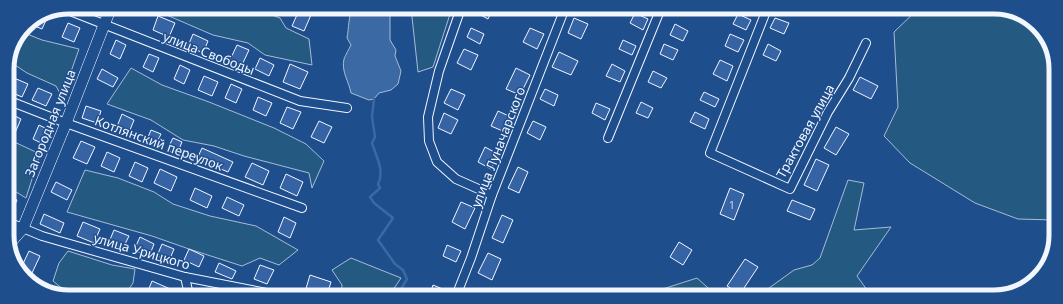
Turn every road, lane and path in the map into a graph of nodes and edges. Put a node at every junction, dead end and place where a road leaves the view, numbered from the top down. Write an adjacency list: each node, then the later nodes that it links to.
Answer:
1 (78, 14): 7 (street, улица Свободы)
2 (109, 14): 7 (street, Загородная улица)
3 (459, 14): 13 (street)
4 (563, 14): 13 (street, улица Луначарского)
5 (659, 14): 12 (street)
6 (765, 14): 8 (street, Трактовая улица)
7 (105, 25): 10 (street, улица Свободы); 11 (street, Загородная улица)
8 (866, 43)
9 (14, 103): 11 (street, Котлянский переулок)
10 (347, 108)
11 (66, 123): 14 (street, Котлянский переулок); 16 (street, Загородная улица)
12 (608, 138)
13 (492, 195): 21 (street, улица Луначарского)
14 (302, 208)
15 (14, 224): 16 (street, улица Урицкого)
16 (23, 228): 17 (street, Загородная улица); 18 (street, улица Урицкого)
17 (14, 238)
18 (185, 277): 19 (street); 20 (street, улица Урицкого)
19 (189, 290)
20 (252, 290)
21 (458, 290)

